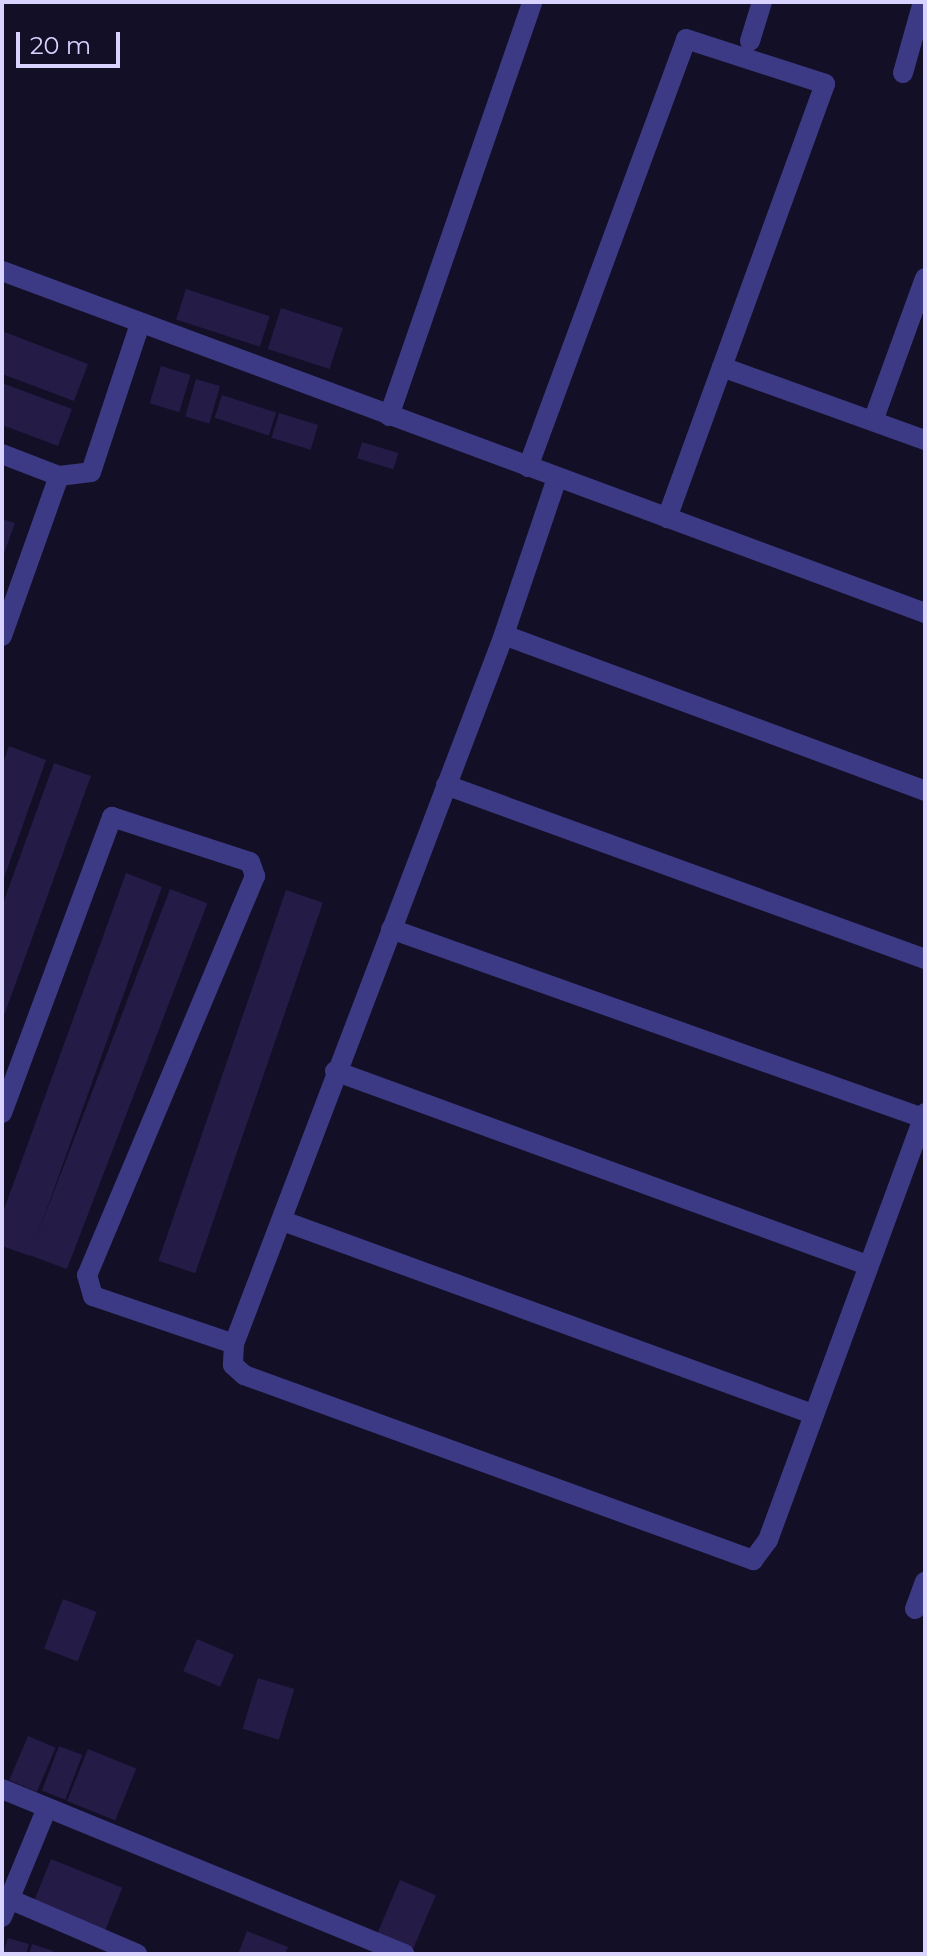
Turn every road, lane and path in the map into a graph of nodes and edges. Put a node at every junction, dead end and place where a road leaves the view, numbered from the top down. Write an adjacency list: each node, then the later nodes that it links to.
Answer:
1 (532, 2): 10 (street)
2 (762, 2): 4 (street)
3 (923, 2): 5 (street)
4 (750, 41)
5 (903, 73)
6 (2, 271): 8 (street)
7 (925, 278): 11 (street)
8 (140, 324): 10 (street); 15 (street)
9 (722, 367): 11 (street); 14 (street); 17 (street)
10 (389, 416): 14 (street)
11 (873, 421): 12 (street)
12 (925, 440)
13 (2, 454): 15 (street)
14 (528, 467): 16 (street)
15 (59, 476): 20 (street)
16 (557, 478): 17 (street); 19 (street)
17 (667, 518): 18 (street)
18 (925, 613)
19 (504, 635): 21 (street); 22 (street)
20 (2, 636)
21 (446, 785): 23 (street); 24 (street)
22 (925, 791)
23 (391, 929): 25 (street); 27 (street)
24 (925, 959)
25 (335, 1071): 28 (street); 29 (street)
26 (2, 1113): 30 (street)
27 (924, 1115): 29 (street)
28 (283, 1221): 30 (street); 31 (street)
29 (867, 1265): 31 (street)
30 (234, 1344): 31 (street)
31 (810, 1413)
32 (925, 1582): 33 (street)
33 (915, 1609)
34 (2, 1789): 35 (street)
35 (47, 1808): 36 (street); 38 (street)
36 (4, 1904): 37 (street)
37 (137, 1954)
38 (405, 1954)

